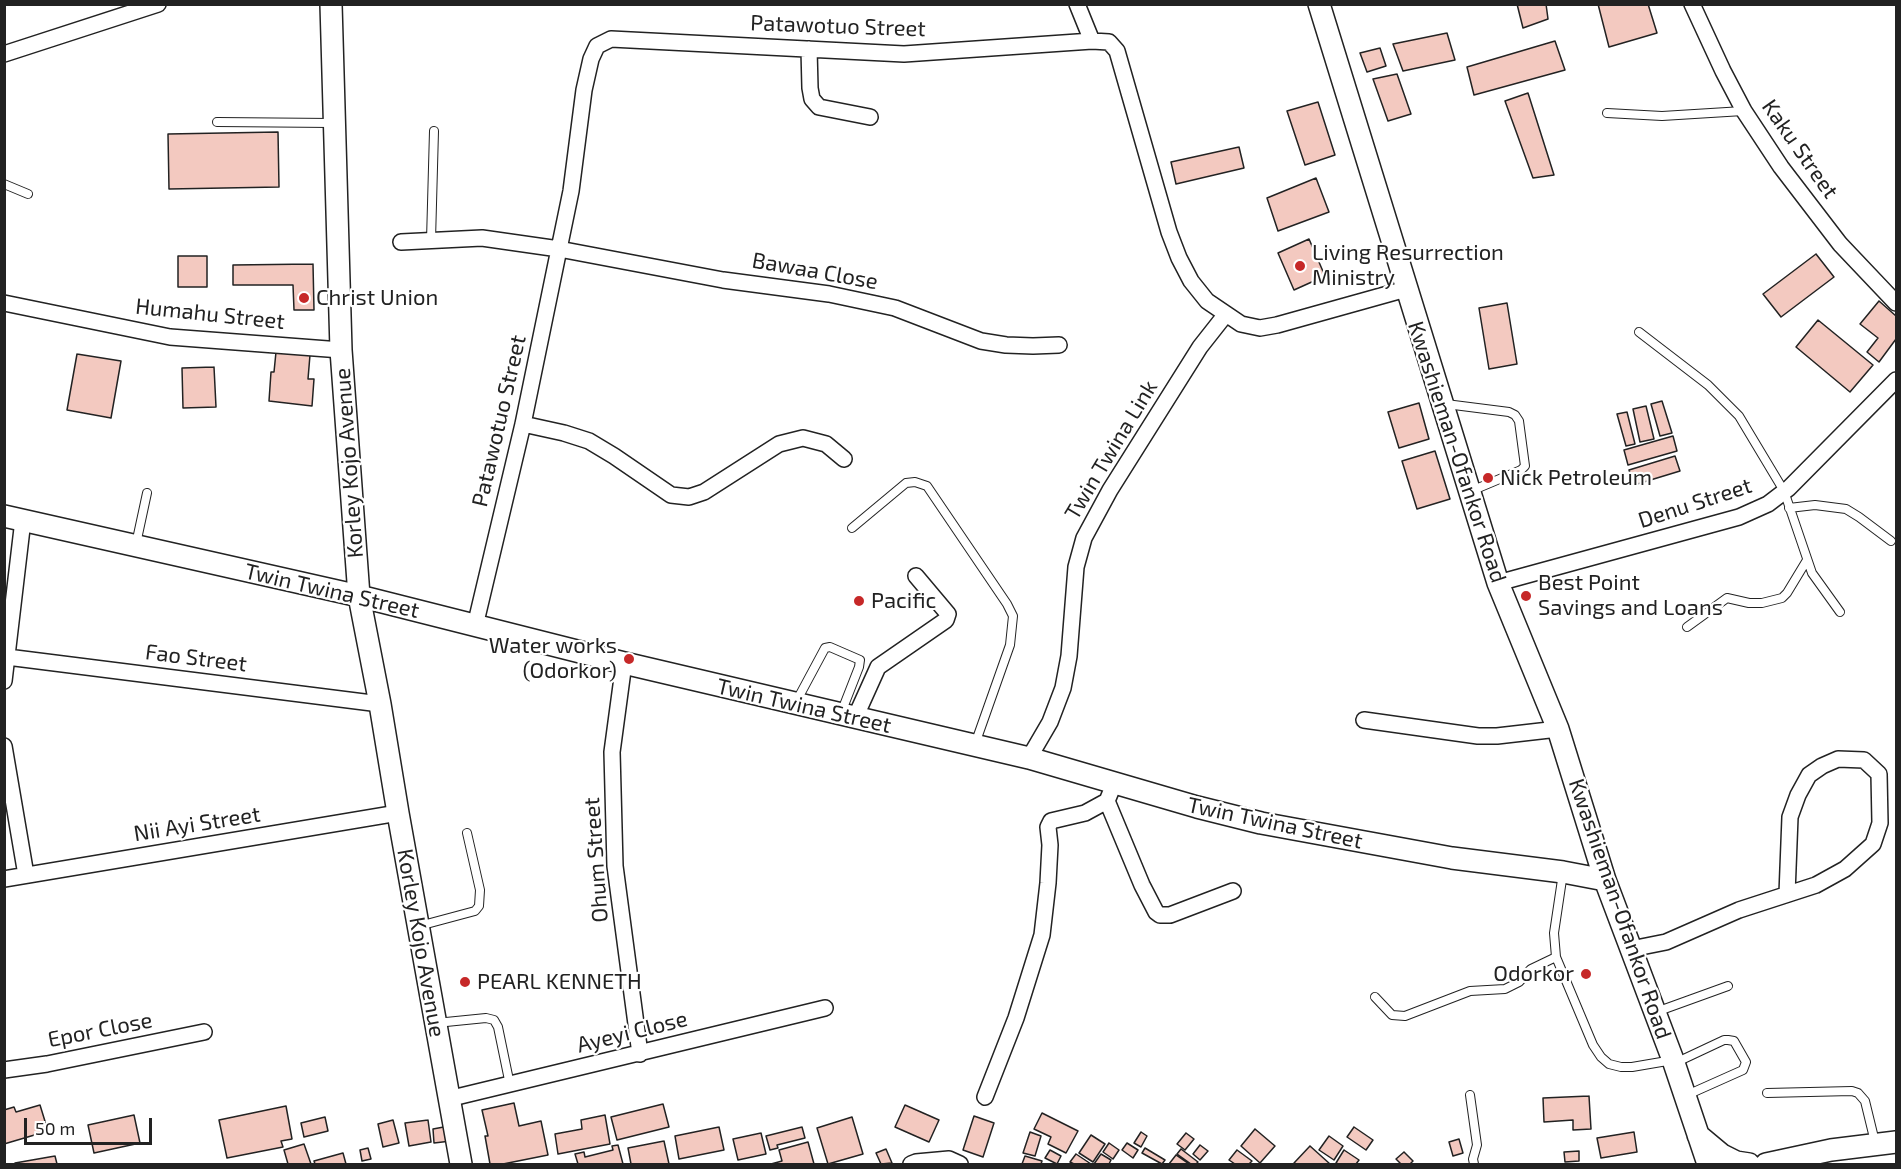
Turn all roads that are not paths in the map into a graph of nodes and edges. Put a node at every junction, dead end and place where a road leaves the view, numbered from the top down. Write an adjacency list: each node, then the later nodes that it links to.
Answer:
1 (158, 4): 8 (street)
2 (332, 4): 13 (main road, Korley Kojo Avenue)
3 (1077, 4): 6 (street)
4 (1319, 4): 20 (main road, Kwashieman-Ofankor Road)
5 (1692, 4): 9 (street, Kaku Street)
6 (1092, 41): 7 (street, Patawotuo Street); 23 (street, Patawotuo Street)
7 (809, 49): 11 (street); 19 (street, Patawotuo Street)
8 (4, 54)
9 (1744, 111): 10 (lane); 22 (street, Kaku Street)
10 (1607, 112)
11 (870, 117)
12 (217, 122): 13 (lane)
13 (335, 123): 26 (main road, Korley Kojo Avenue)
14 (434, 131): 17 (lane)
15 (4, 184): 16 (lane)
16 (28, 194)
17 (431, 240): 18 (street, Bawaa Close); 19 (street, Bawaa Close)
18 (402, 242)
19 (559, 249): 25 (street, Bawaa Close); 29 (street, Patawotuo Street)
20 (1406, 289): 23 (street, Patawotuo Street); 28 (main road, Kwashieman-Ofankor Road)
21 (4, 303): 26 (street, Humahu Street)
22 (1896, 303)
23 (1226, 314): 56 (street, Twin Twina Link)
24 (1639, 332): 32 (lane)
25 (1059, 345)
26 (341, 350): 42 (main road, Korley Kojo Avenue)
27 (1896, 380): 32 (street, Denu Street)
28 (1442, 403): 31 (main road, Kwashieman-Ofankor Road); 31 (lane)
29 (523, 424): 30 (street); 44 (street, Patawotuo Street)
30 (844, 459)
31 (1470, 492): 41 (main road, Kwashieman-Ofankor Road)
32 (1784, 492): 34 (lane); 41 (street, Denu Street)
33 (147, 493): 38 (lane)
34 (1789, 508): 37 (lane); 39 (lane)
35 (14, 518): 38 (main road, Twin Twina Street); 46 (street)
36 (852, 528): 54 (lane)
37 (1892, 541)
38 (135, 546): 42 (main road, Twin Twina Street)
39 (1808, 560): 43 (lane); 45 (lane)
40 (916, 576): 51 (street)
41 (1498, 583): 53 (main road, Kwashieman-Ofankor Road)
42 (359, 596): 44 (main road, Twin Twina Street); 49 (main road, Korley Kojo Avenue)
43 (1840, 612)
44 (474, 626): 47 (main road, Twin Twina Street)
45 (1687, 627)
46 (7, 657): 48 (street); 49 (street, Fao Street)
47 (624, 663): 50 (main road, Twin Twina Street); 75 (street, Ohum Street)
48 (4, 681)
49 (380, 704): 58 (main road, Korley Kojo Avenue)
50 (795, 704): 51 (main road, Twin Twina Street); 51 (lane)
51 (848, 716): 54 (main road, Twin Twina Street)
52 (1364, 720): 53 (street)
53 (1558, 729): 63 (main road, Kwashieman-Ofankor Road)
54 (975, 745): 56 (main road, Twin Twina Street)
55 (4, 746): 61 (street)
56 (1029, 758): 57 (main road, Twin Twina Street)
57 (1110, 792): 60 (main road, Twin Twina Street); 64 (street); 82 (street)
58 (398, 813): 61 (street, Nii Ayi Street); 66 (main road, Korley Kojo Avenue)
59 (467, 833): 66 (lane)
60 (1563, 872): 63 (main road, Twin Twina Street); 68 (lane)
61 (26, 875): 62 (street, Nii Ayi Street)
62 (4, 879)
63 (1605, 880): 67 (main road, Kwashieman-Ofankor Road)
64 (1233, 891)
65 (1787, 894): 65 (street); 67 (street)
66 (418, 927): 73 (main road, Korley Kojo Avenue)
67 (1631, 949): 72 (main road, Kwashieman-Ofankor Road)
68 (1556, 957): 70 (lane); 76 (lane)
69 (1728, 986): 72 (lane)
70 (1374, 997)
71 (825, 1008): 75 (street, Ayeyi Close)
72 (1655, 1013): 76 (main road, Kwashieman-Ofankor Road)
73 (435, 1023): 78 (lane); 83 (main road, Korley Kojo Avenue)
74 (204, 1032): 77 (street, Epor Close)
75 (640, 1054): 78 (street, Ayeyi Close)
76 (1673, 1062): 81 (main road, Kwashieman-Ofankor Road); 81 (lane)
77 (4, 1070)
78 (510, 1085): 83 (street, Ayeyi Close)
79 (1767, 1093): 85 (lane)
80 (1470, 1095): 89 (lane)
81 (1684, 1096): 84 (main road, Kwashieman-Ofankor Road)
82 (985, 1097)
83 (448, 1099): 86 (main road, Korley Kojo Avenue)
84 (1697, 1135): 90 (main road, Kwashieman-Ofankor Road); 91 (main road)
85 (1886, 1143): 92 (main road)
86 (460, 1164)
87 (911, 1164): 88 (street)
88 (960, 1164)
89 (1474, 1164)
90 (1708, 1164)
91 (1749, 1164)
92 (1766, 1164)

